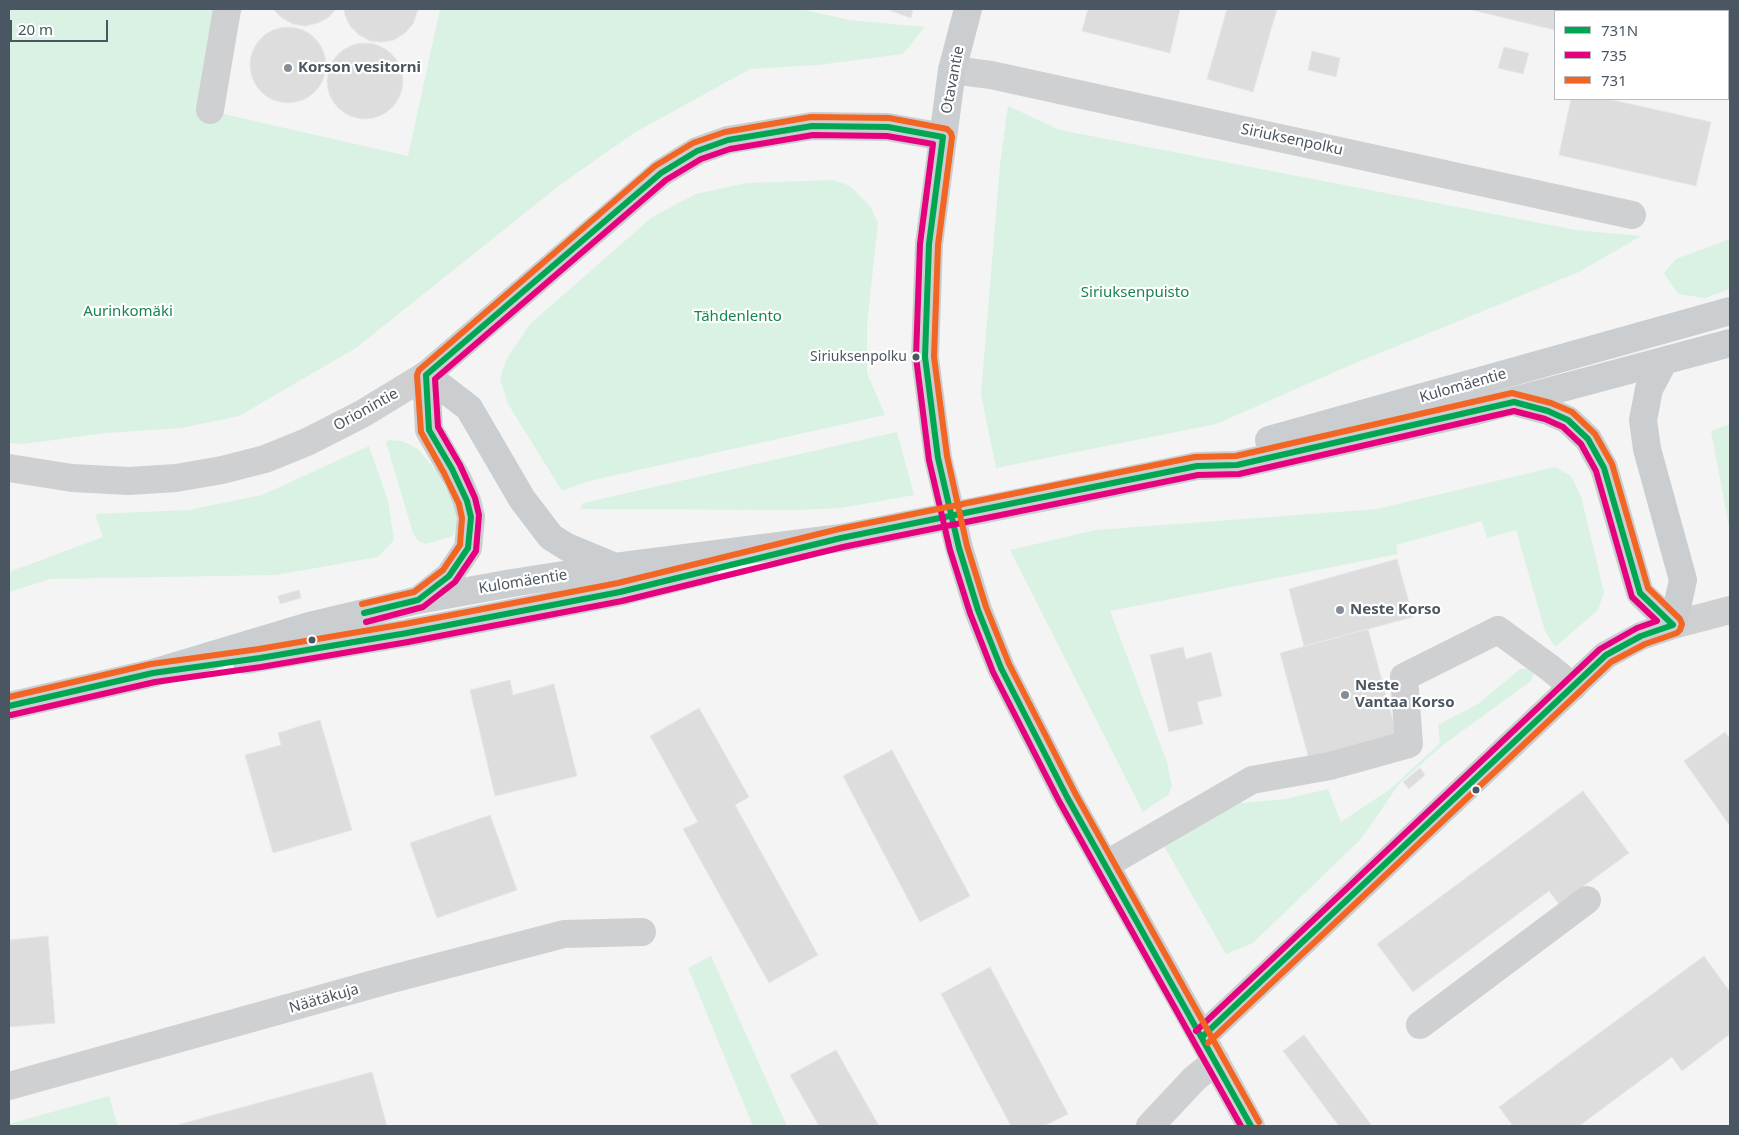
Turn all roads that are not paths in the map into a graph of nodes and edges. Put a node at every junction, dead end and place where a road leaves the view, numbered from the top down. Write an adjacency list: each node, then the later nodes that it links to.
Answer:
1 (227, 9): 4 (street)
2 (968, 9): 3 (main road, Otavantie)
3 (952, 70): 5 (main road, Otavantie); 6 (street, Siriuksenpolku)
4 (210, 110)
5 (943, 138): 10 (main road, Orionintie); 22 (main road, Otavantie)
6 (1632, 214)
7 (1730, 311): 12 (main road, Kulomäentie)
8 (1730, 343): 9 (main road, Kulomäentie)
9 (1664, 361): 11 (main road, Kulomäentie); 18 (main road)
10 (426, 375): 13 (street, Orionintie); 15 (main road); 16 (main road)
11 (1514, 402): 12 (main road, Kulomäentie); 18 (main road)
12 (1197, 466): 14 (main road, Kulomäentie, bridge)
13 (9, 468)
14 (841, 538): 15 (main road, Kulomäentie); 19 (main road, Kulomäentie)
15 (615, 567): 16 (main road, Kulomäentie)
16 (418, 600): 19 (main road, Kulomäentie)
17 (1730, 610): 18 (street)
18 (1673, 626): 20 (main road)
19 (153, 673): 21 (main road, Kulomäentie)
20 (1572, 688): 22 (street); 26 (main road)
21 (9, 706)
22 (1105, 865): 26 (main road, Otavantie)
23 (1587, 900): 25 (street)
24 (642, 932): 28 (street, Näätäkuja)
25 (1420, 1025)
26 (1202, 1037): 27 (street, Otavantie)
27 (1216, 1061): 29 (street); 30 (street, Otavantie)
28 (9, 1086)
29 (1150, 1126)
30 (1251, 1126)

